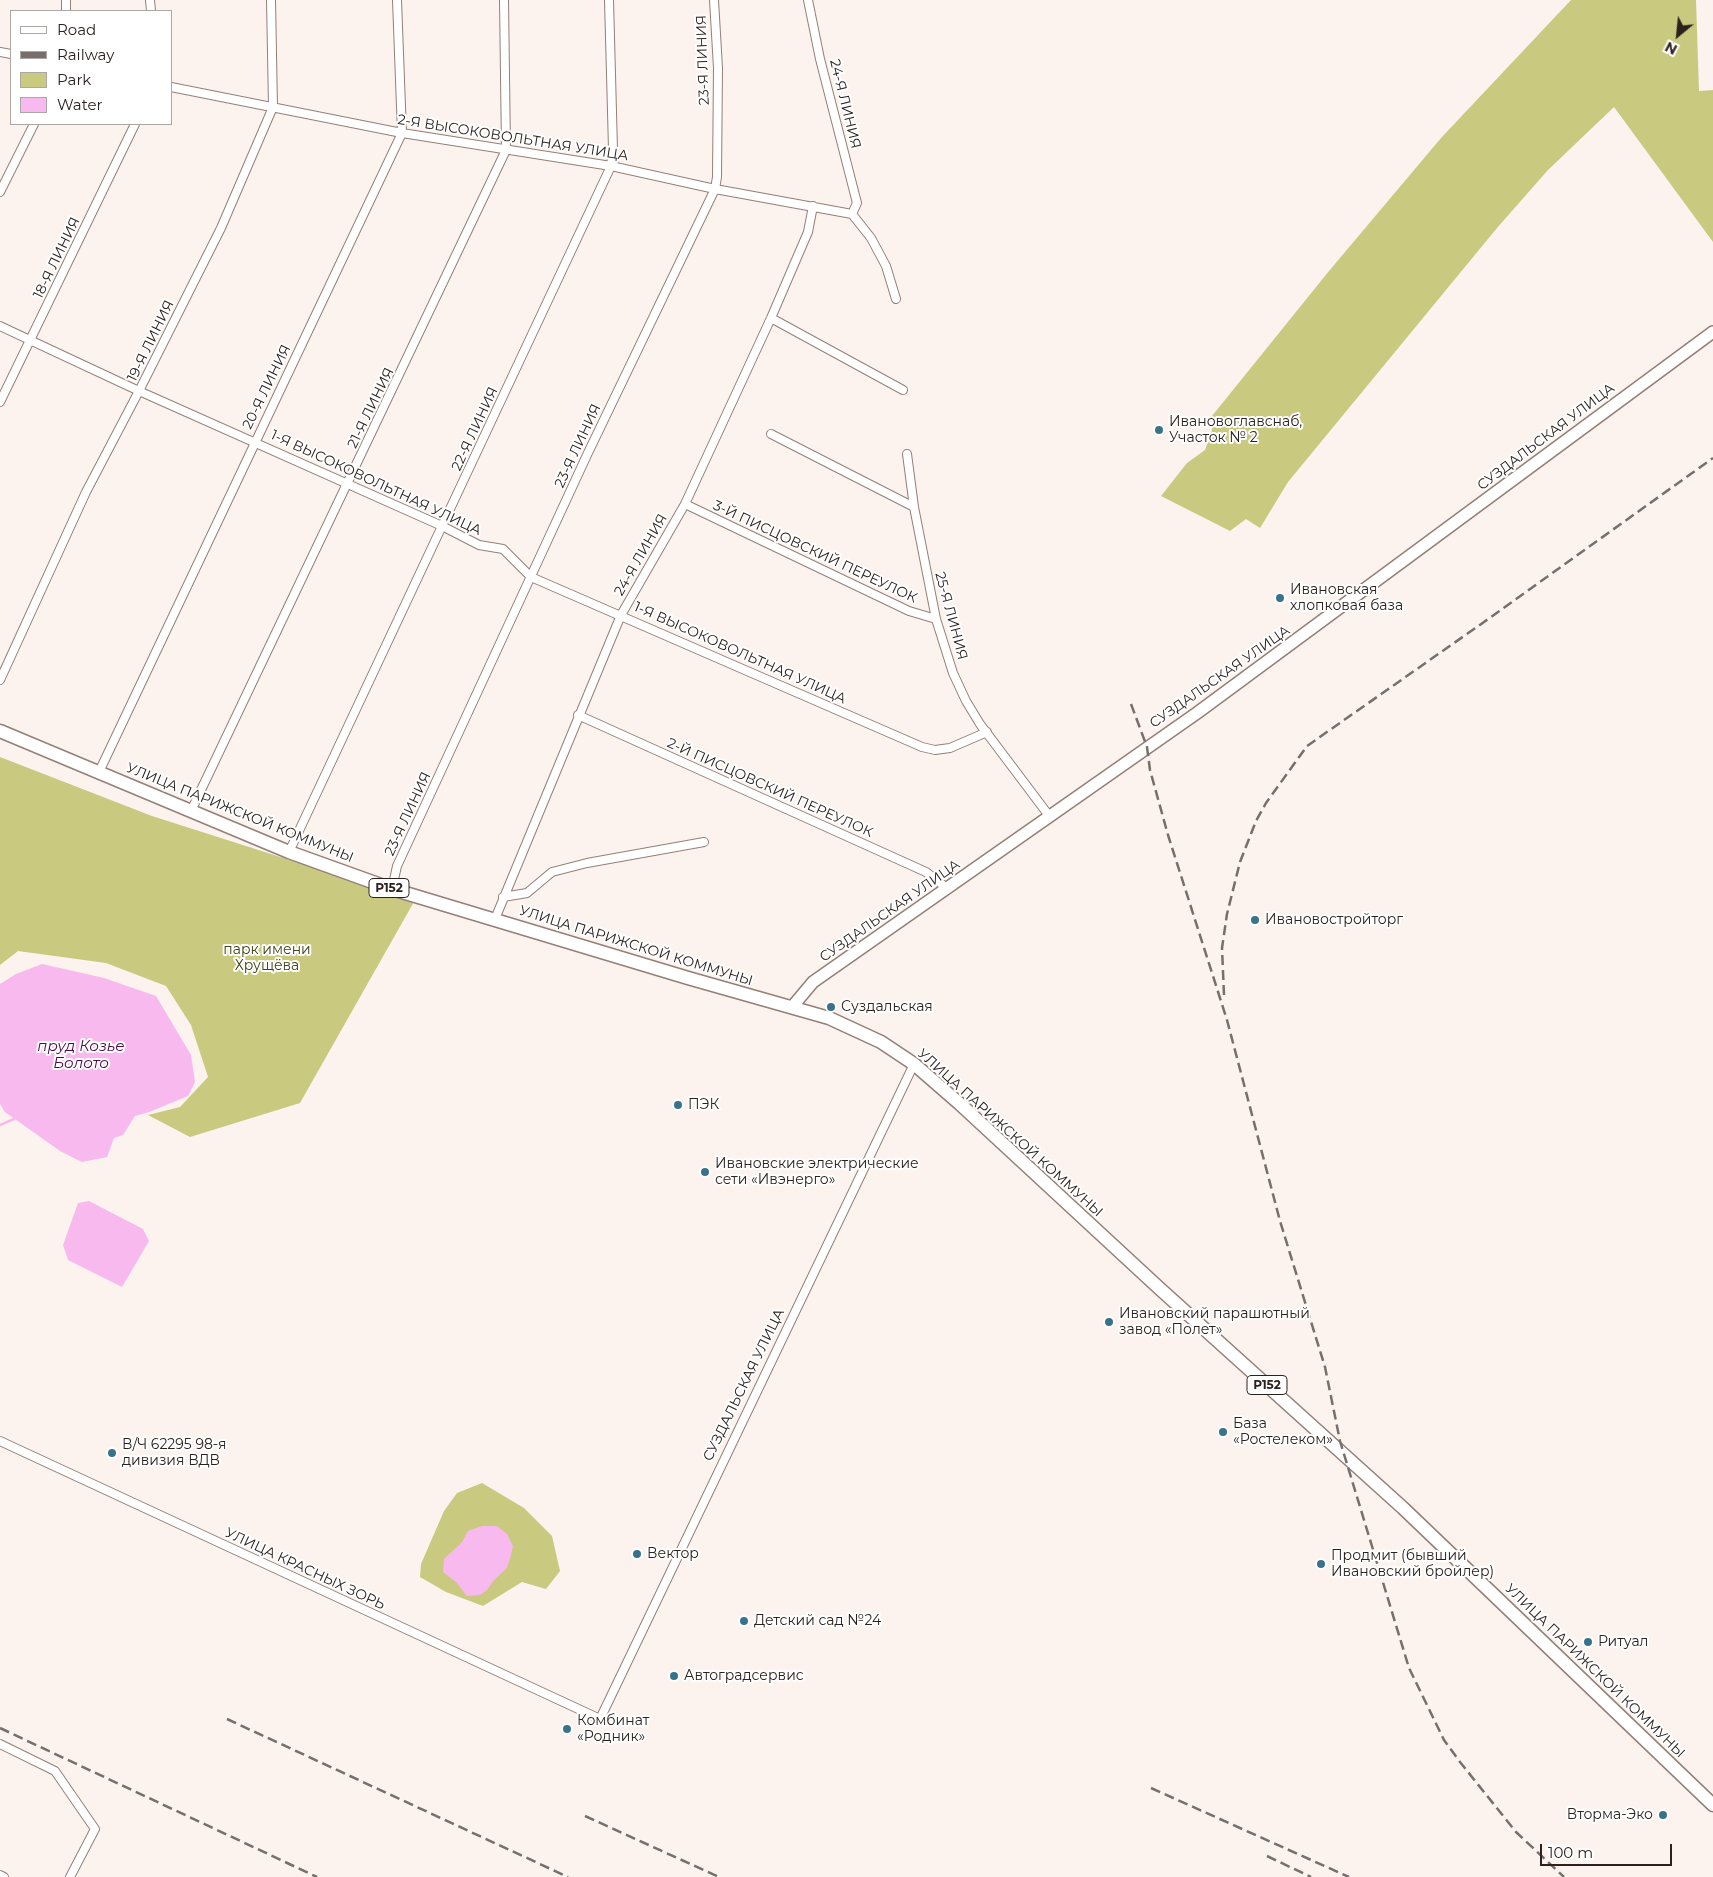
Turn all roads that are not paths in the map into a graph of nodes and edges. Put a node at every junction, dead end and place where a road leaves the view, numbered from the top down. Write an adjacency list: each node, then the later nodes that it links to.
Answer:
1 (271, 0): 8 (street, 19-Я ЛИНИЯ)
2 (397, 0): 11 (street, 20-Я ЛИНИЯ)
3 (504, 0): 12 (street, 21-Я ЛИНИЯ)
4 (609, 0): 13 (street, 22-Я ЛИНИЯ)
5 (714, 0): 14 (street, 23-Я ЛИНИЯ)
6 (808, 0): 17 (street, 24-Я ЛИНИЯ)
7 (172, 87): 8 (street, 2-Я ВЫСОКОВОЛЬТНАЯ УЛИЦА)
8 (273, 107): 11 (street, 2-Я ВЫСОКОВОЛЬТНАЯ УЛИЦА); 24 (street, 19-Я ЛИНИЯ)
9 (34, 125): 15 (street)
10 (134, 125): 22 (street, 18-Я ЛИНИЯ)
11 (402, 133): 12 (street, 2-Я ВЫСОКОВОЛЬТНАЯ УЛИЦА); 27 (street, 20-Я ЛИНИЯ)
12 (506, 150): 13 (street, 2-Я ВЫСОКОВОЛЬТНАЯ УЛИЦА); 29 (street, 21-Я ЛИНИЯ)
13 (611, 166): 14 (street, 2-Я ВЫСОКОВОЛЬТНАЯ УЛИЦА); 32 (street, 22-Я ЛИНИЯ)
14 (715, 189): 16 (street, 2-Я ВЫСОКОВОЛЬТНАЯ УЛИЦА); 33 (street, 23-Я ЛИНИЯ)
15 (0, 192)
16 (813, 206): 17 (street, 2-Я ВЫСОКОВОЛЬТНАЯ УЛИЦА); 19 (street, 24-Я ЛИНИЯ)
17 (852, 214): 18 (street)
18 (896, 299)
19 (771, 318): 23 (street); 30 (street, 24-Я ЛИНИЯ)
20 (0, 326): 22 (street, 1-Я ВЫСОКОВОЛЬТНАЯ УЛИЦА)
21 (1713, 332): 42 (main road, СУЗДАЛЬСКАЯ УЛИЦА)
22 (31, 340): 24 (street, 1-Я ВЫСОКОВОЛЬТНАЯ УЛИЦА); 25 (street, 18-Я ЛИНИЯ)
23 (903, 390)
24 (139, 391): 27 (street, 1-Я ВЫСОКОВОЛЬТНАЯ УЛИЦА); 36 (street, 19-Я ЛИНИЯ)
25 (0, 402)
26 (771, 434): 31 (street)
27 (254, 441): 29 (street, 1-Я ВЫСОКОВОЛЬТНАЯ УЛИЦА); 40 (street, 20-Я ЛИНИЯ)
28 (907, 454): 31 (street, 25-Я ЛИНИЯ)
29 (348, 484): 32 (street, 1-Я ВЫСОКОВОЛЬТНАЯ УЛИЦА); 41 (street, 21-Я ЛИНИЯ)
30 (685, 504): 34 (street, 24-Я ЛИНИЯ); 35 (street, 3-Й ПИСЦОВСКИЙ ПЕРЕУЛОК)
31 (914, 507): 35 (street, 25-Я ЛИНИЯ)
32 (442, 526): 33 (street, 1-Я ВЫСОКОВОЛЬТНАЯ УЛИЦА); 44 (street, 22-Я ЛИНИЯ)
33 (531, 578): 34 (street, 1-Я ВЫСОКОВОЛЬТНАЯ УЛИЦА); 45 (street, 23-Я ЛИНИЯ)
34 (621, 615): 37 (street, 24-Я ЛИНИЯ); 39 (street, 1-Я ВЫСОКОВОЛЬТНАЯ УЛИЦА)
35 (936, 619): 39 (street, 25-Я ЛИНИЯ)
36 (0, 680)
37 (578, 716): 46 (street, 2-Й ПИСЦОВСКИЙ ПЕРЕУЛОК); 47 (street, 24-Я ЛИНИЯ)
38 (0, 731): 40 (main road, УЛИЦА ПАРИЖСКОЙ КОММУНЫ / Р152)
39 (987, 732): 42 (street, 25-Я ЛИНИЯ)
40 (99, 772): 41 (main road, УЛИЦА ПАРИЖСКОЙ КОММУНЫ / Р152)
41 (191, 811): 44 (main road, УЛИЦА ПАРИЖСКОЙ КОММУНЫ / Р152)
42 (1050, 817): 46 (main road, СУЗДАЛЬСКАЯ УЛИЦА)
43 (704, 842): 47 (street)
44 (289, 852): 45 (main road, УЛИЦА ПАРИЖСКОЙ КОММУНЫ / Р152)
45 (392, 888): 48 (main road, УЛИЦА ПАРИЖСКОЙ КОММУНЫ / Р152)
46 (948, 889): 49 (main road, СУЗДАЛЬСКАЯ УЛИЦА)
47 (503, 897): 48 (street, 24-Я ЛИНИЯ)
48 (495, 919): 49 (main road, УЛИЦА ПАРИЖСКОЙ КОММУНЫ / Р152)
49 (792, 1007): 50 (main road, УЛИЦА ПАРИЖСКОЙ КОММУНЫ / Р152)
50 (914, 1064): 52 (street, СУЗДАЛЬСКАЯ УЛИЦА); 54 (main road, УЛИЦА ПАРИЖСКОЙ КОММУНЫ / Р152)
51 (0, 1441): 52 (street, УЛИЦА КРАСНЫХ ЗОРЬ)
52 (600, 1718)
53 (0, 1744): 57 (street)
54 (1713, 1805)
55 (0, 1875): 56 (street)
56 (4, 1877)
57 (70, 1877)

